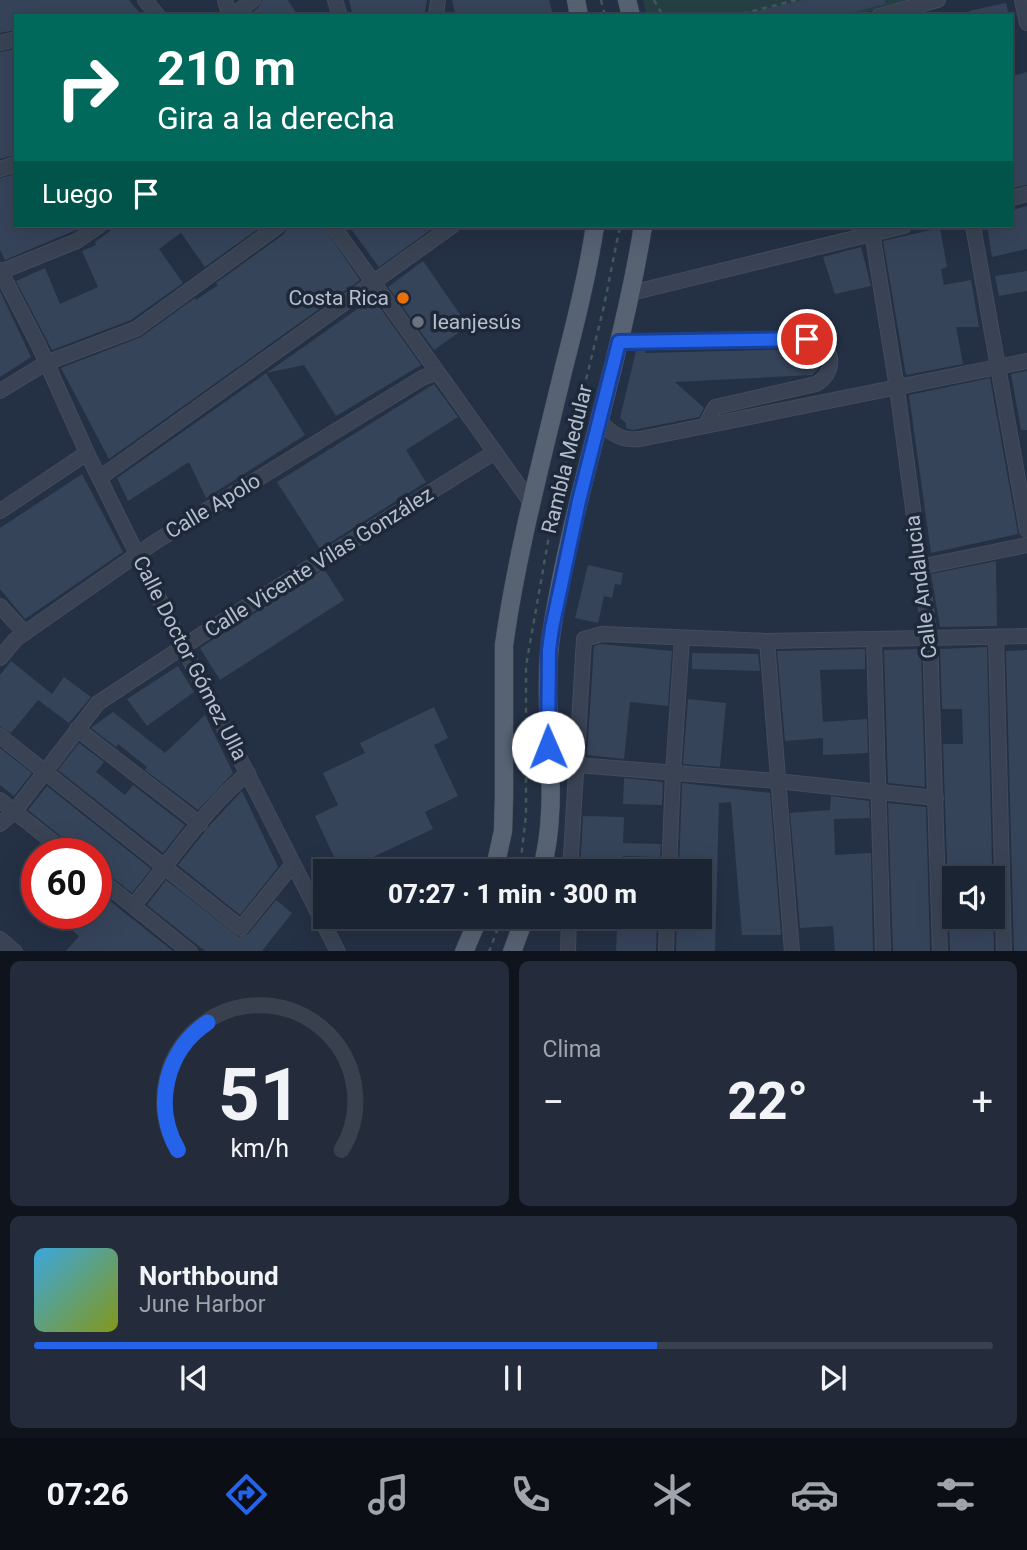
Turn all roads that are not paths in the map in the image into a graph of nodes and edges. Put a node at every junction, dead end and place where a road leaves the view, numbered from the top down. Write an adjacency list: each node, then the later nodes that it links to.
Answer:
1 (145, 0): 5 (street)
2 (253, 0): 6 (street)
3 (1023, 2): 8 (street)
4 (935, 6): 7 (street)
5 (156, 14)
6 (234, 14)
7 (890, 14)
8 (1027, 23)
9 (96, 228): 17 (street)
10 (275, 228): 22 (street)
11 (334, 228): 18 (street)
12 (449, 228): 18 (street)
13 (596, 228): 32 (main road, Rambla Medular)
14 (643, 228): 19 (main road, Rambla Medular)
15 (973, 228): 23 (street)
16 (871, 230): 19 (street); 25 (street, Calle Andalucia)
17 (0, 272): 22 (street, Calle Doctor Gómez Ulla)
18 (374, 282): 24 (street); 31 (street)
19 (631, 293): 20 (main road, Rambla Medular)
20 (619, 342): 27 (main road, Rambla Medular); 28 (street)
21 (1027, 361): 23 (street)
22 (46, 363): 26 (street); 30 (street, Calle Doctor Gómez Ulla)
23 (999, 366): 25 (street); 34 (street)
24 (437, 372): 29 (street); 36 (street, Calle Apolo)
25 (897, 388): 28 (street); 37 (street, Calle Andalucia)
26 (0, 391)
27 (599, 421): 28 (street); 63 (main road, Rambla Medular)
28 (705, 426)
29 (495, 452): 32 (street); 46 (street, Calle Vicente Vilas González)
30 (87, 453): 31 (street, Calle Doctor Gómez Ulla); 33 (street)
31 (101, 477): 36 (street, Calle Doctor Gómez Ulla)
32 (537, 510): 62 (main road, Rambla Medular)
33 (0, 511)
34 (1027, 530)
35 (1027, 545): 37 (street)
36 (138, 554): 39 (street, Calle Apolo); 46 (street, Calle Doctor Gómez Ulla)
37 (920, 568): 42 (street, Calle Andalucia)
38 (0, 606): 39 (street)
39 (24, 633): 47 (street, Calle Apolo)
40 (1027, 636): 41 (street)
41 (996, 637): 42 (street); 85 (street)
42 (930, 638): 44 (street); 56 (street, Calle Andalucia)
43 (682, 639): 45 (street); 50 (street); 53 (street)
44 (874, 639): 45 (street); 55 (street)
45 (767, 641): 54 (street)
46 (183, 646): 48 (street, Calle Vicente Vilas González); 52 (street, Calle Doctor Gómez Ulla)
47 (0, 658)
48 (77, 729): 51 (street, Calle Vicente Vilas González); 60 (street)
49 (2, 738): 51 (street)
50 (577, 765): 53 (street); 64 (street)
51 (44, 772): 58 (street, Calle Vicente Vilas González); 67 (street)
52 (248, 773): 60 (street); 66 (street, Calle Doctor Gómez Ulla)
53 (673, 773): 54 (street); 65 (street)
54 (777, 781): 55 (street); 82 (street)
55 (879, 793): 56 (street); 83 (street)
56 (936, 798): 84 (street, Calle Andalucia)
57 (0, 800): 58 (street)
58 (14, 812): 59 (street, Calle Vicente Vilas González); 61 (street)
59 (0, 824)
60 (201, 824): 67 (street)
61 (47, 838)
62 (498, 859)
63 (543, 859)
64 (571, 859)
65 (670, 859)
66 (293, 864): 67 (street); 77 (street, Calle Doctor Gómez Ulla)
67 (166, 867): 69 (street)
68 (112, 888): 69 (street)
69 (134, 905): 76 (street)
70 (474, 929): 78 (main road)
71 (520, 929): 79 (main road)
72 (569, 929): 80 (street)
73 (667, 929): 81 (street)
74 (0, 939): 75 (street)
75 (15, 951)
76 (190, 951)
77 (338, 951)
78 (464, 951)
79 (512, 951)
80 (568, 951)
81 (666, 951)
82 (792, 951)
83 (883, 951)
84 (940, 951)
85 (1004, 951)

